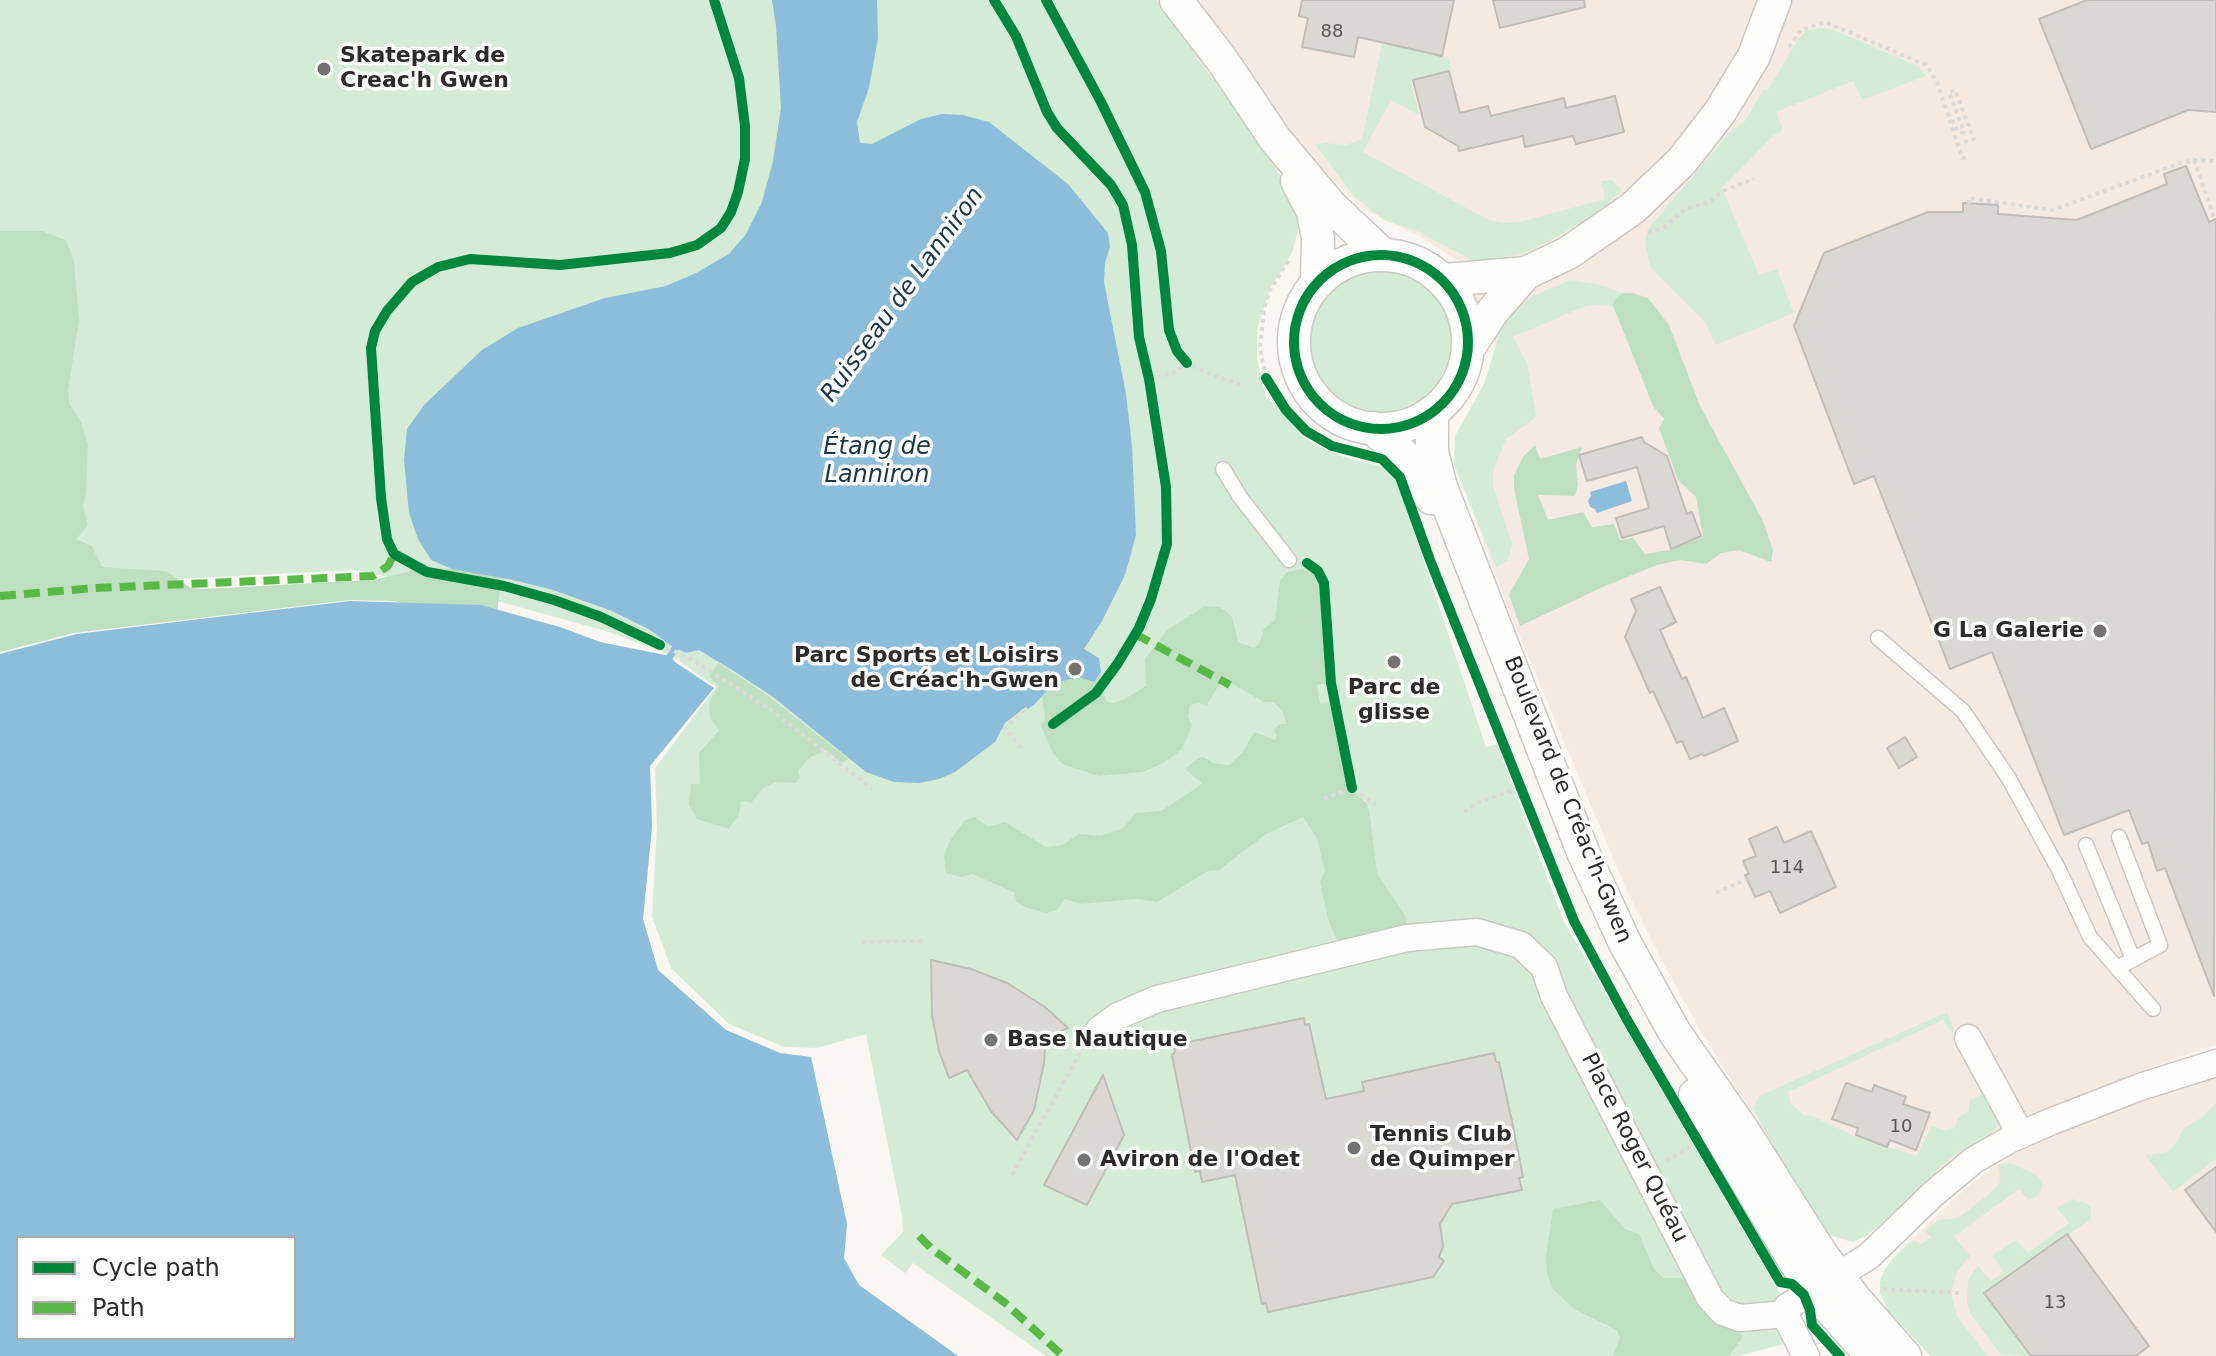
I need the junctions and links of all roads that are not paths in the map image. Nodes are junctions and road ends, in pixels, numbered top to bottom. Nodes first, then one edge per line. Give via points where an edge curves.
1 (1176, 0) edge
2 (1779, 14) edge
3 (1275, 139) junction
4 (1383, 255) junction
5 (1526, 273) junction
6 (1445, 280) junction
7 (1317, 283) junction
8 (1468, 349) junction
9 (1432, 412) junction
10 (1373, 428) junction
11 (1223, 469) dead end
12 (1289, 560) dead end
13 (1878, 638) dead end
14 (2119, 837) dead end
15 (2086, 845) dead end
16 (2133, 959) junction
17 (2117, 968) junction
18 (2153, 1009) dead end
19 (1099, 1030) road end
20 (1968, 1038) dead end
21 (2216, 1063) edge
22 (2021, 1135) junction
23 (1835, 1289) junction
24 (1786, 1314) junction
25 (1806, 1356) edge
26 (1872, 1356) edge
27 (1905, 1356) edge

1 - 3 street
2 - 5 street via 1691,151 1599,234
3 - 4 street via 1331,206
3 - 7 street via 1313,212
4 - 6 street via 1414,261
4 - 7 street via 1355,259
5 - 6 street
5 - 8 street
6 - 8 street via 1463,311
7 - 10 street via 1294,332 1298,369 1308,391 1327,410
8 - 9 street via 1455,387
9 - 10 street via 1404,426
9 - 23 street, Boulevard de Créac'h-Gwen via 1432,452 1441,487 1603,897 1675,1033 1744,1132
10 - 23 street, Boulevard de Créac'h-Gwen via 1413,464 1427,488 1549,806 1631,986 1778,1235
11 - 12 lane
13 - 17 lane via 1963,711 2008,777 2090,937
14 - 16 lane via 2160,945
15 - 16 lane
16 - 17 lane
17 - 18 lane
19 - 24 street, Place Roger Quéau via 1157,999 1407,938 1463,932 1521,945 1544,967 1554,996 1716,1306 1731,1316
20 - 22 street
21 - 22 street
22 - 23 street via 1974,1160
23 - 24 street via 1791,1303
23 - 26 street, Boulevard de Créac'h-Gwen
23 - 27 street, Boulevard de Créac'h-Gwen
24 - 25 street

